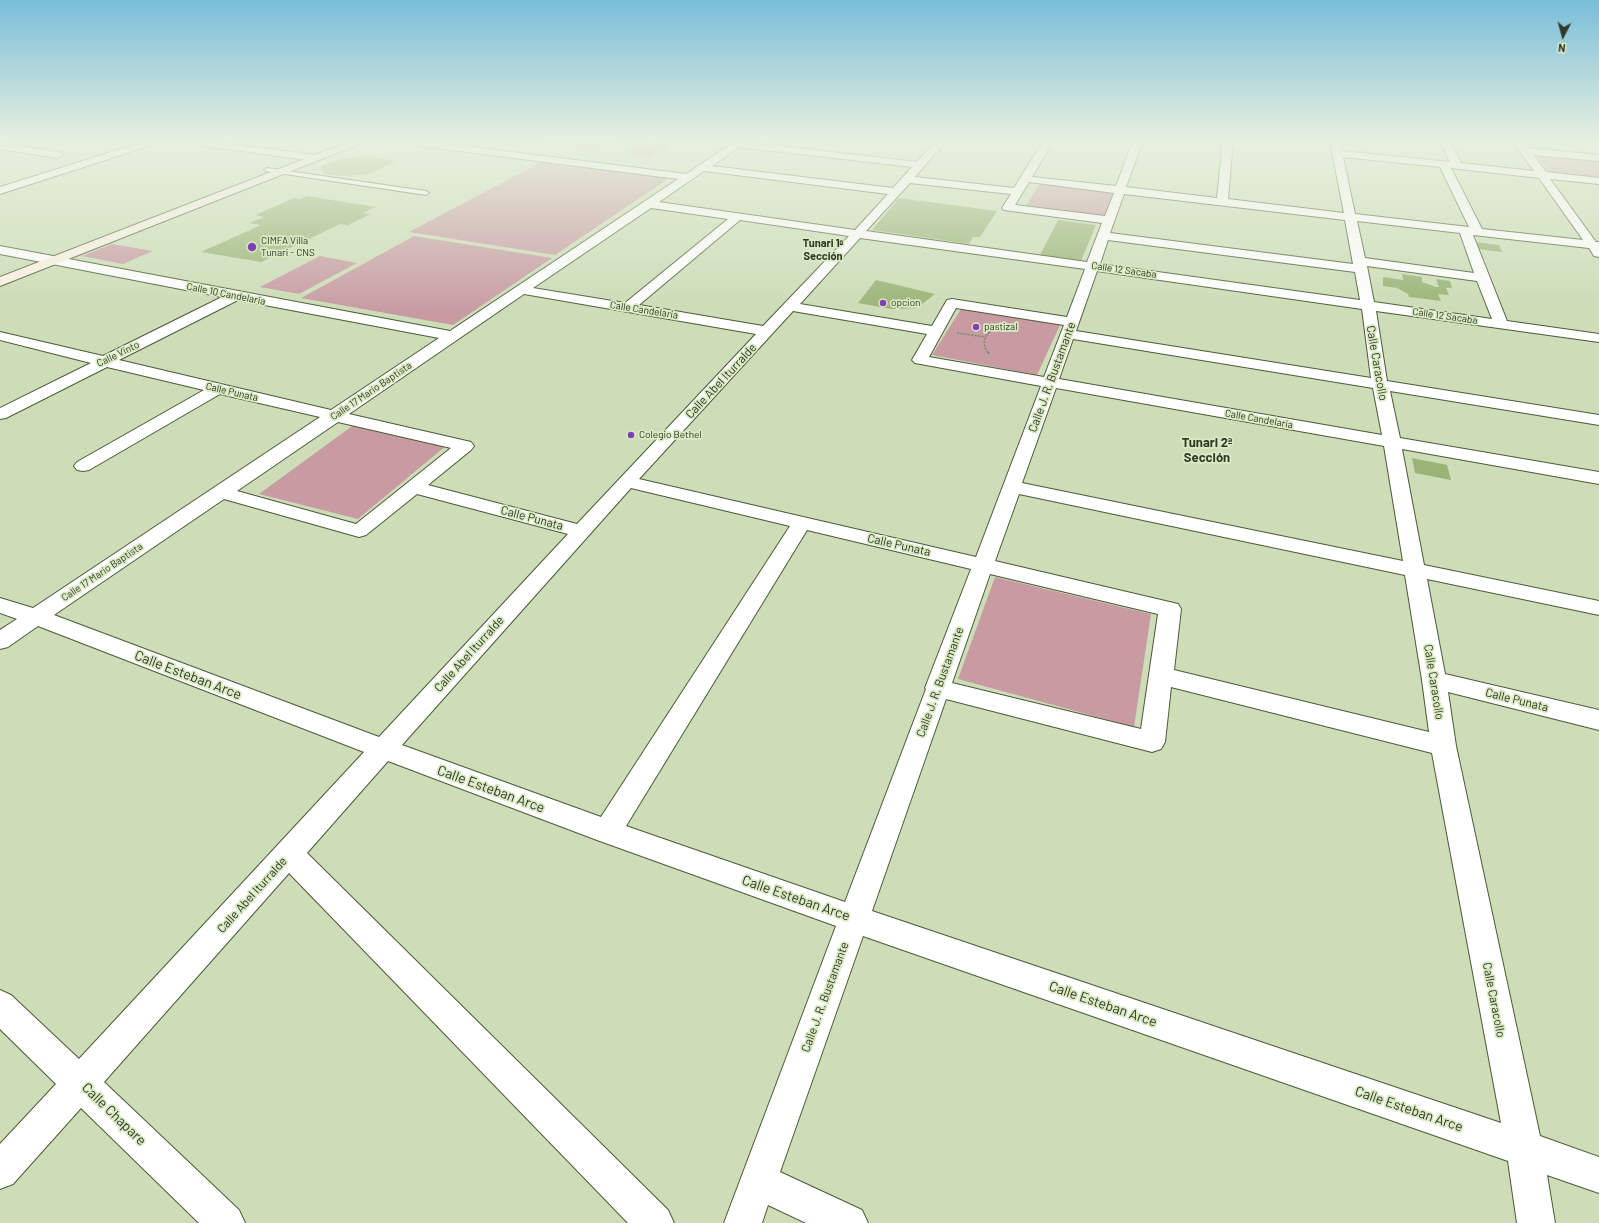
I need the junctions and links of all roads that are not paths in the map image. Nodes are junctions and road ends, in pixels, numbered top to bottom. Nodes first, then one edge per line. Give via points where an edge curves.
1 (195, 198) edge
2 (214, 198) edge
3 (657, 198) edge
4 (890, 198) edge
5 (1014, 198) edge
6 (1117, 198) edge
7 (1195, 198) edge
8 (1347, 198) edge
9 (1458, 198) edge
10 (1559, 198) edge
11 (1222, 201) joint
12 (648, 204) junction
13 (737, 216) junction
14 (1351, 217) junction
15 (1106, 228) junction
16 (1471, 231) junction
17 (858, 233) junction
18 (1597, 249) edge
19 (0, 250) edge
20 (42, 258) junction
21 (55, 261) junction
22 (1359, 265) junction
23 (1092, 266) junction
24 (0, 274) edge
25 (1482, 278) junction
26 (0, 282) edge
27 (521, 290) junction
28 (236, 296) junction
29 (1368, 305) junction
30 (790, 306) junction
31 (630, 307) junction
32 (1501, 324) junction
33 (1070, 328) junction
34 (767, 331) junction
35 (936, 331) junction
36 (0, 336) edge
37 (453, 336) junction
38 (1599, 338) edge
39 (103, 362) junction
40 (1049, 383) junction
41 (1380, 384) junction
42 (218, 389) junction
43 (0, 414) edge
44 (335, 415) junction
45 (1599, 420) edge
46 (1392, 441) junction
47 (83, 466) dead end
48 (1599, 478) edge
49 (627, 482) junction
50 (414, 487) junction
51 (1012, 487) junction
52 (221, 492) junction
53 (802, 523) junction
54 (581, 531) junction
55 (983, 565) junction
56 (1414, 570) junction
57 (0, 605) edge
58 (1599, 608) edge
59 (36, 617) junction
60 (0, 641) edge
61 (1162, 676) junction
62 (1434, 680) junction
63 (938, 688) junction
64 (1599, 720) edge
65 (1444, 746) junction
66 (382, 750) junction
67 (607, 832) junction
68 (289, 854) junction
69 (853, 918) junction
70 (0, 1006) edge
71 (81, 1083) junction
72 (1524, 1148) junction
73 (0, 1171) edge
74 (1599, 1175) edge
75 (759, 1182) junction
76 (226, 1223) edge
77 (654, 1223) edge
78 (743, 1223) edge
79 (848, 1223) edge
80 (1536, 1223) edge

1 - 20 main road
2 - 21 main road
3 - 12 street, Calle 17 Mario Baptista
4 - 17 street, Calle Abel Iturralde
5 - 15 street via 1008,208
6 - 15 street, Calle J. R. Bustamante
7 - 11 street
8 - 14 street, Calle Caracollo
9 - 16 street
10 - 18 street
11 - 14 street
12 - 13 street, Calle 12 Sacaba
12 - 27 street, Calle 17 Mario Baptista
13 - 17 street, Calle 12 Sacaba
13 - 31 street
14 - 16 street
14 - 22 street, Calle Caracollo
15 - 22 street
15 - 23 street, Calle J. R. Bustamante
16 - 18 street
16 - 25 street
17 - 23 street, Calle 12 Sacaba
17 - 30 street, Calle Abel Iturralde
19 - 20 street, Calle 10 Candelaria
20 - 21 street, Calle 10 Candelaria
20 - 24 main road
21 - 26 main road
21 - 28 street, Calle 10 Candelaria
22 - 25 street
22 - 29 street, Calle Caracollo
23 - 29 street, Calle 12 Sacaba
23 - 33 street, Calle J. R. Bustamante
25 - 32 street
27 - 31 street, Calle Candelaria
27 - 37 street, Calle 17 Mario Baptista
28 - 37 street, Calle 10 Candelaria
28 - 39 street, Calle Vinto
29 - 32 street, Calle 12 Sacaba
29 - 41 street, Calle Caracollo
30 - 34 street, Calle Abel Iturralde
30 - 35 street
31 - 34 street, Calle Candelaria
32 - 38 street, Calle 12 Sacaba
33 - 35 street via 952,303
33 - 40 street, Calle J. R. Bustamante
33 - 41 street
34 - 49 street, Calle Abel Iturralde
35 - 40 street, Calle Candelaria via 920,360
36 - 39 street, Calle Punata
37 - 44 street, Calle 17 Mario Baptista
39 - 42 street, Calle Punata
39 - 43 street, Calle Vinto
40 - 46 street, Calle Candelaria
40 - 51 street, Calle J. R. Bustamante
41 - 45 street
41 - 46 street, Calle Caracollo
42 - 44 street, Calle Punata
42 - 47 street
44 - 50 street, Calle Punata via 465,446
44 - 52 street, Calle 17 Mario Baptista
46 - 48 street, Calle Candelaria
46 - 56 street, Calle Caracollo
49 - 53 street, Calle Punata
49 - 54 street, Calle Abel Iturralde
50 - 52 street via 359,531
50 - 54 street, Calle Punata
51 - 55 street, Calle J. R. Bustamante
51 - 56 street
52 - 59 street, Calle 17 Mario Baptista
53 - 55 street, Calle Punata
53 - 67 street
54 - 66 street, Calle Abel Iturralde
55 - 61 street, Calle Punata via 1170,609
55 - 63 street, Calle J. R. Bustamante
56 - 58 street
56 - 62 street, Calle Caracollo
57 - 59 street, Calle Esteban Arce
59 - 60 street, Calle 17 Mario Baptista
59 - 66 street, Calle Esteban Arce
61 - 63 street via 1152,742
61 - 65 street
62 - 64 street, Calle Punata
62 - 65 street, Calle Caracollo
63 - 69 street, Calle J. R. Bustamante
65 - 72 street, Calle Caracollo
66 - 67 street, Calle Esteban Arce
66 - 68 street, Calle Abel Iturralde
67 - 69 street, Calle Esteban Arce
68 - 71 street, Calle Abel Iturralde
68 - 77 street
69 - 72 street, Calle Esteban Arce
69 - 75 street, Calle J. R. Bustamante
70 - 71 street, Calle Chapare
71 - 73 street, Calle Abel Iturralde
71 - 76 street, Calle Chapare
72 - 74 street, Calle Esteban Arce
72 - 80 street, Calle Caracollo
75 - 78 street, Calle J. R. Bustamante
75 - 79 street

